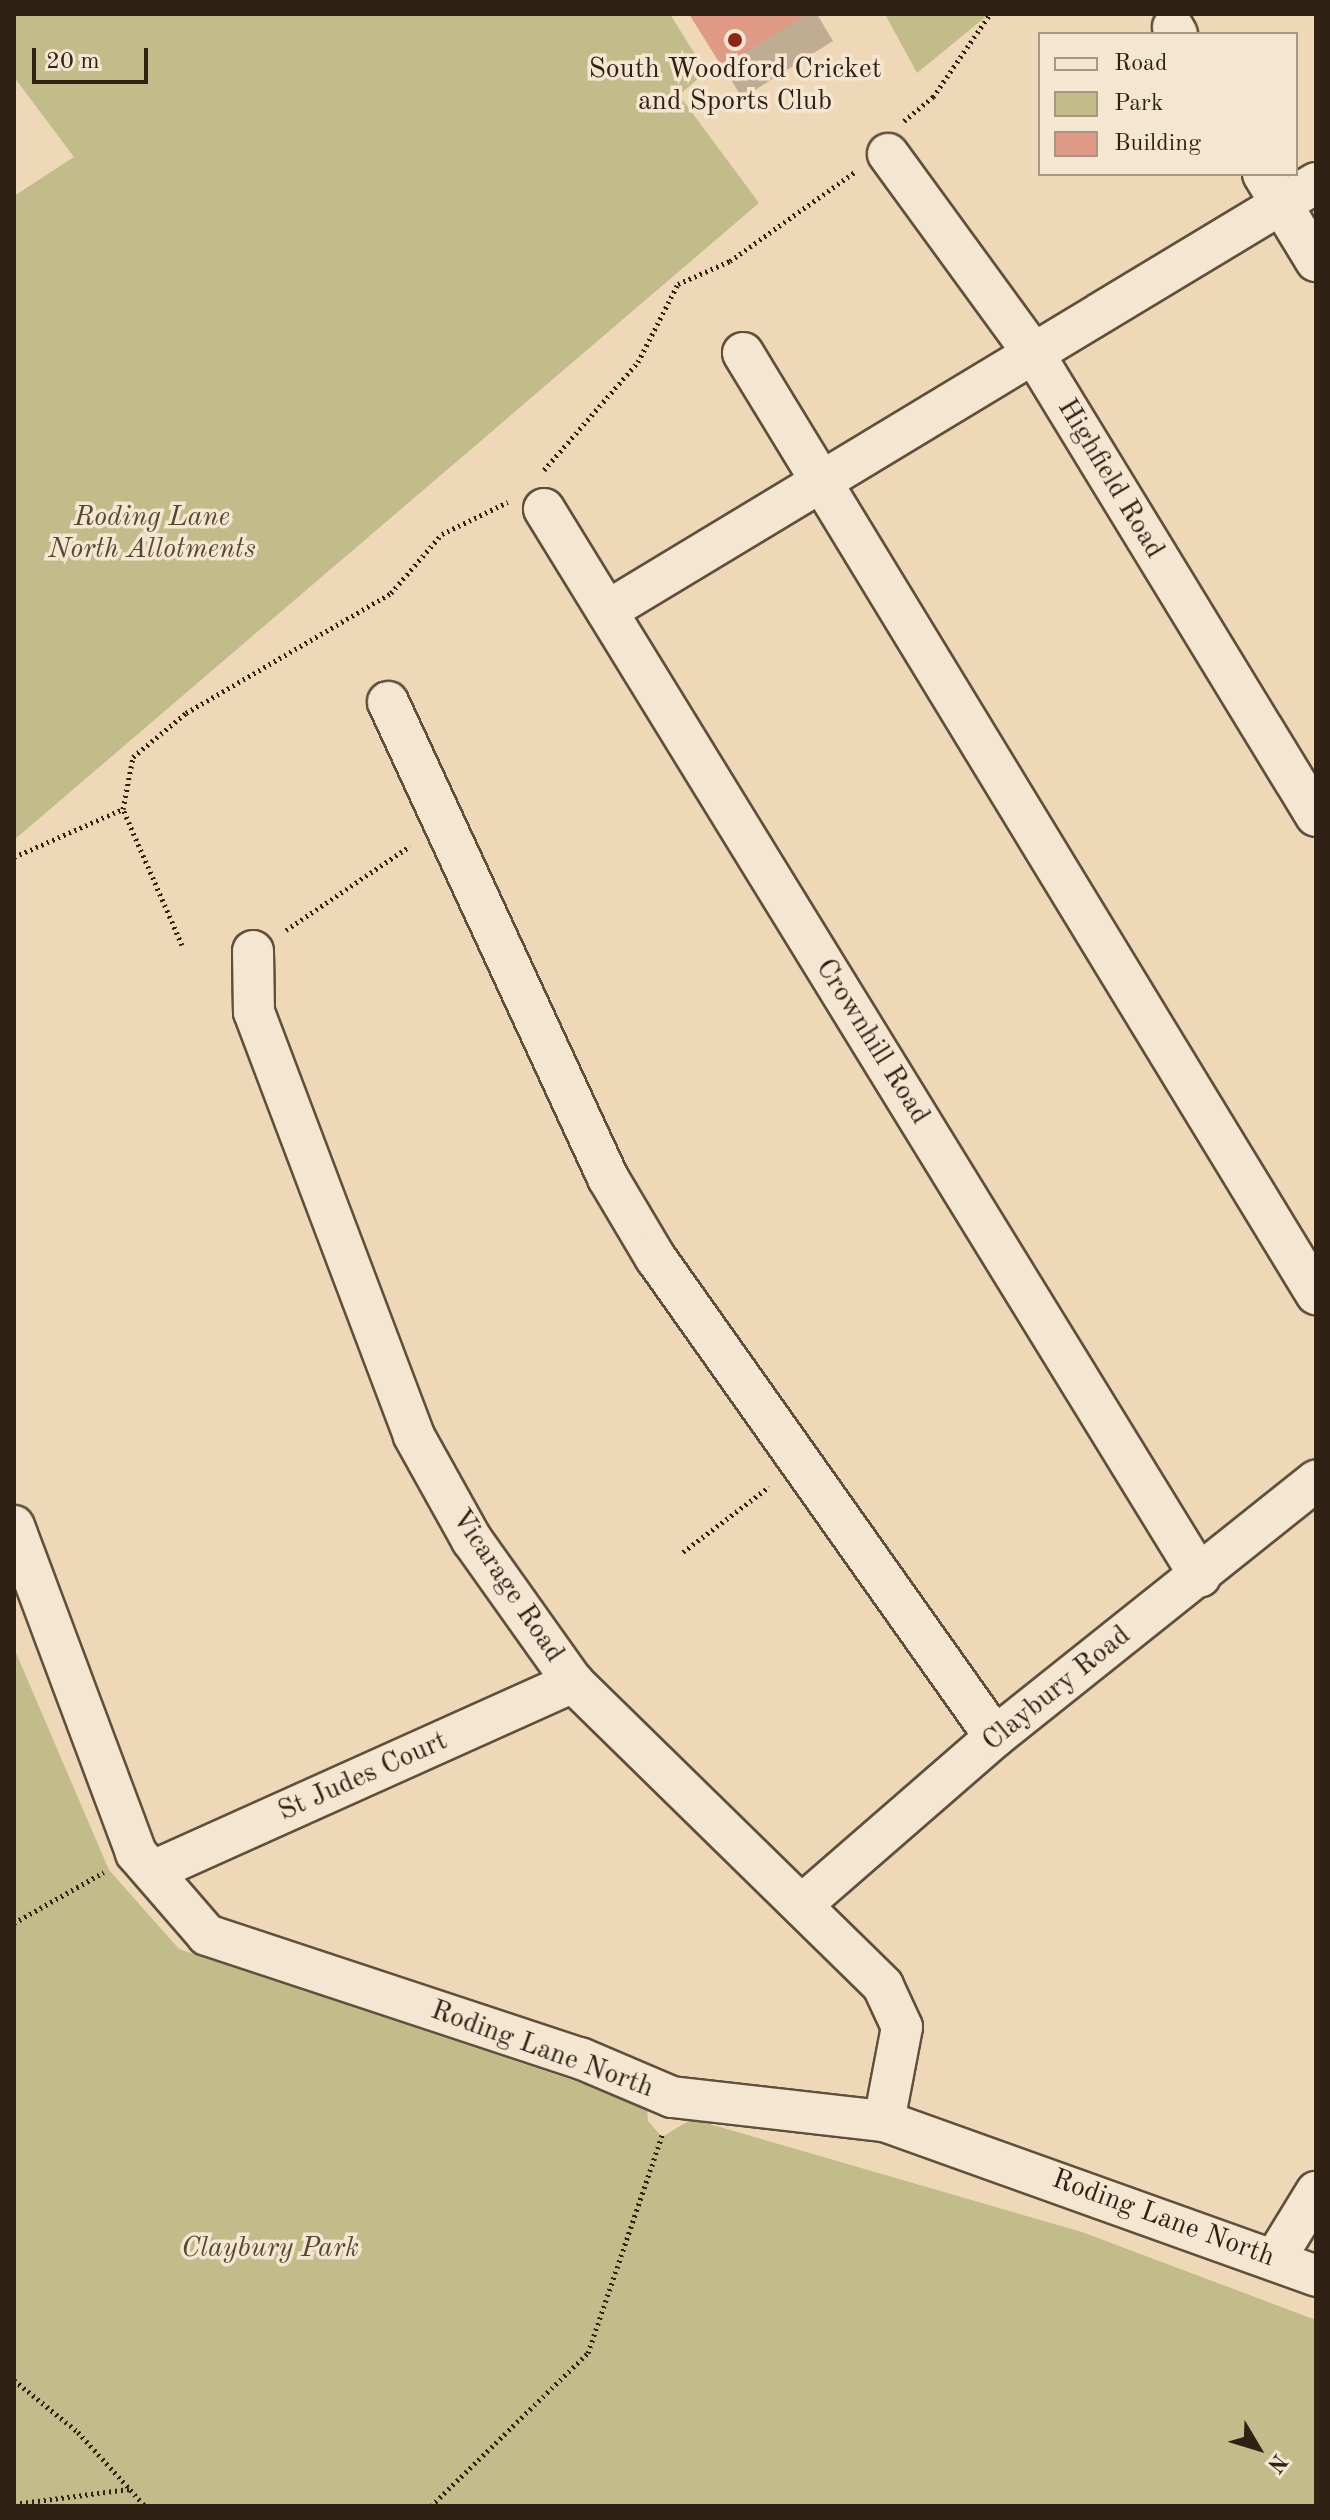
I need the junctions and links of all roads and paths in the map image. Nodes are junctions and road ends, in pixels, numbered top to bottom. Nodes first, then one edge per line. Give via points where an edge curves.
1 (990, 14) edge
2 (881, 149) junction
3 (1316, 183) edge
4 (1272, 189) edge
5 (1316, 261) edge
6 (743, 353) dead end
7 (1034, 354) junction
8 (819, 483) junction
9 (533, 495) junction
10 (607, 611) junction
11 (388, 702) dead end
12 (123, 809) junction
13 (1316, 816) edge
14 (445, 818) junction
15 (14, 857) edge
16 (182, 945) dead end
17 (253, 951) joint
18 (1316, 1294) edge
19 (1316, 1481) edge
20 (773, 1484) dead end
21 (14, 1526) edge
22 (683, 1552) dead end
23 (1200, 1576) junction
24 (573, 1682) junction
25 (995, 1737) junction
26 (144, 1862) junction
27 (804, 1903) junction
28 (14, 1923) edge
29 (672, 2097) junction
30 (884, 2121) junction
31 (1316, 2192) edge
32 (1275, 2259) junction
33 (1316, 2276) edge
34 (14, 2380) edge
35 (130, 2489) junction
36 (14, 2504) edge
37 (145, 2506) edge
38 (431, 2506) edge

1 - 2 path via 933,97
2 - 7 street, Highfield Road
2 - 9 path via 730,261 678,284 638,362
3 - 4 street
4 - 5 street
4 - 7 street
6 - 8 street
7 - 8 street
7 - 13 street, Highfield Road
8 - 10 street
8 - 18 street
9 - 10 street, Crownhill Road
9 - 12 path via 482,509 442,534 391,593 186,713 133,757
10 - 23 street, Crownhill Road
11 - 14 street
12 - 15 path
12 - 16 path
14 - 17 path
14 - 25 street via 608,1178 655,1257
17 - 24 street, Vicarage Road via 254,1012 414,1436 472,1540
19 - 23 street, Claybury Road
20 - 22 path
21 - 26 street, Roding Lane North
23 - 25 street, Claybury Road
24 - 26 street, St Judes Court
24 - 27 street, Vicarage Road
25 - 27 street, Claybury Road
26 - 28 path
26 - 29 street, Roding Lane North via 207,1935 580,2058
27 - 30 street, Vicarage Road via 883,1986 902,2027
29 - 30 street, Roding Lane North
29 - 38 path via 588,2353
30 - 32 street, Roding Lane North
31 - 32 street
32 - 33 street, Roding Lane North
34 - 35 path via 78,2432
35 - 36 path
35 - 37 path

